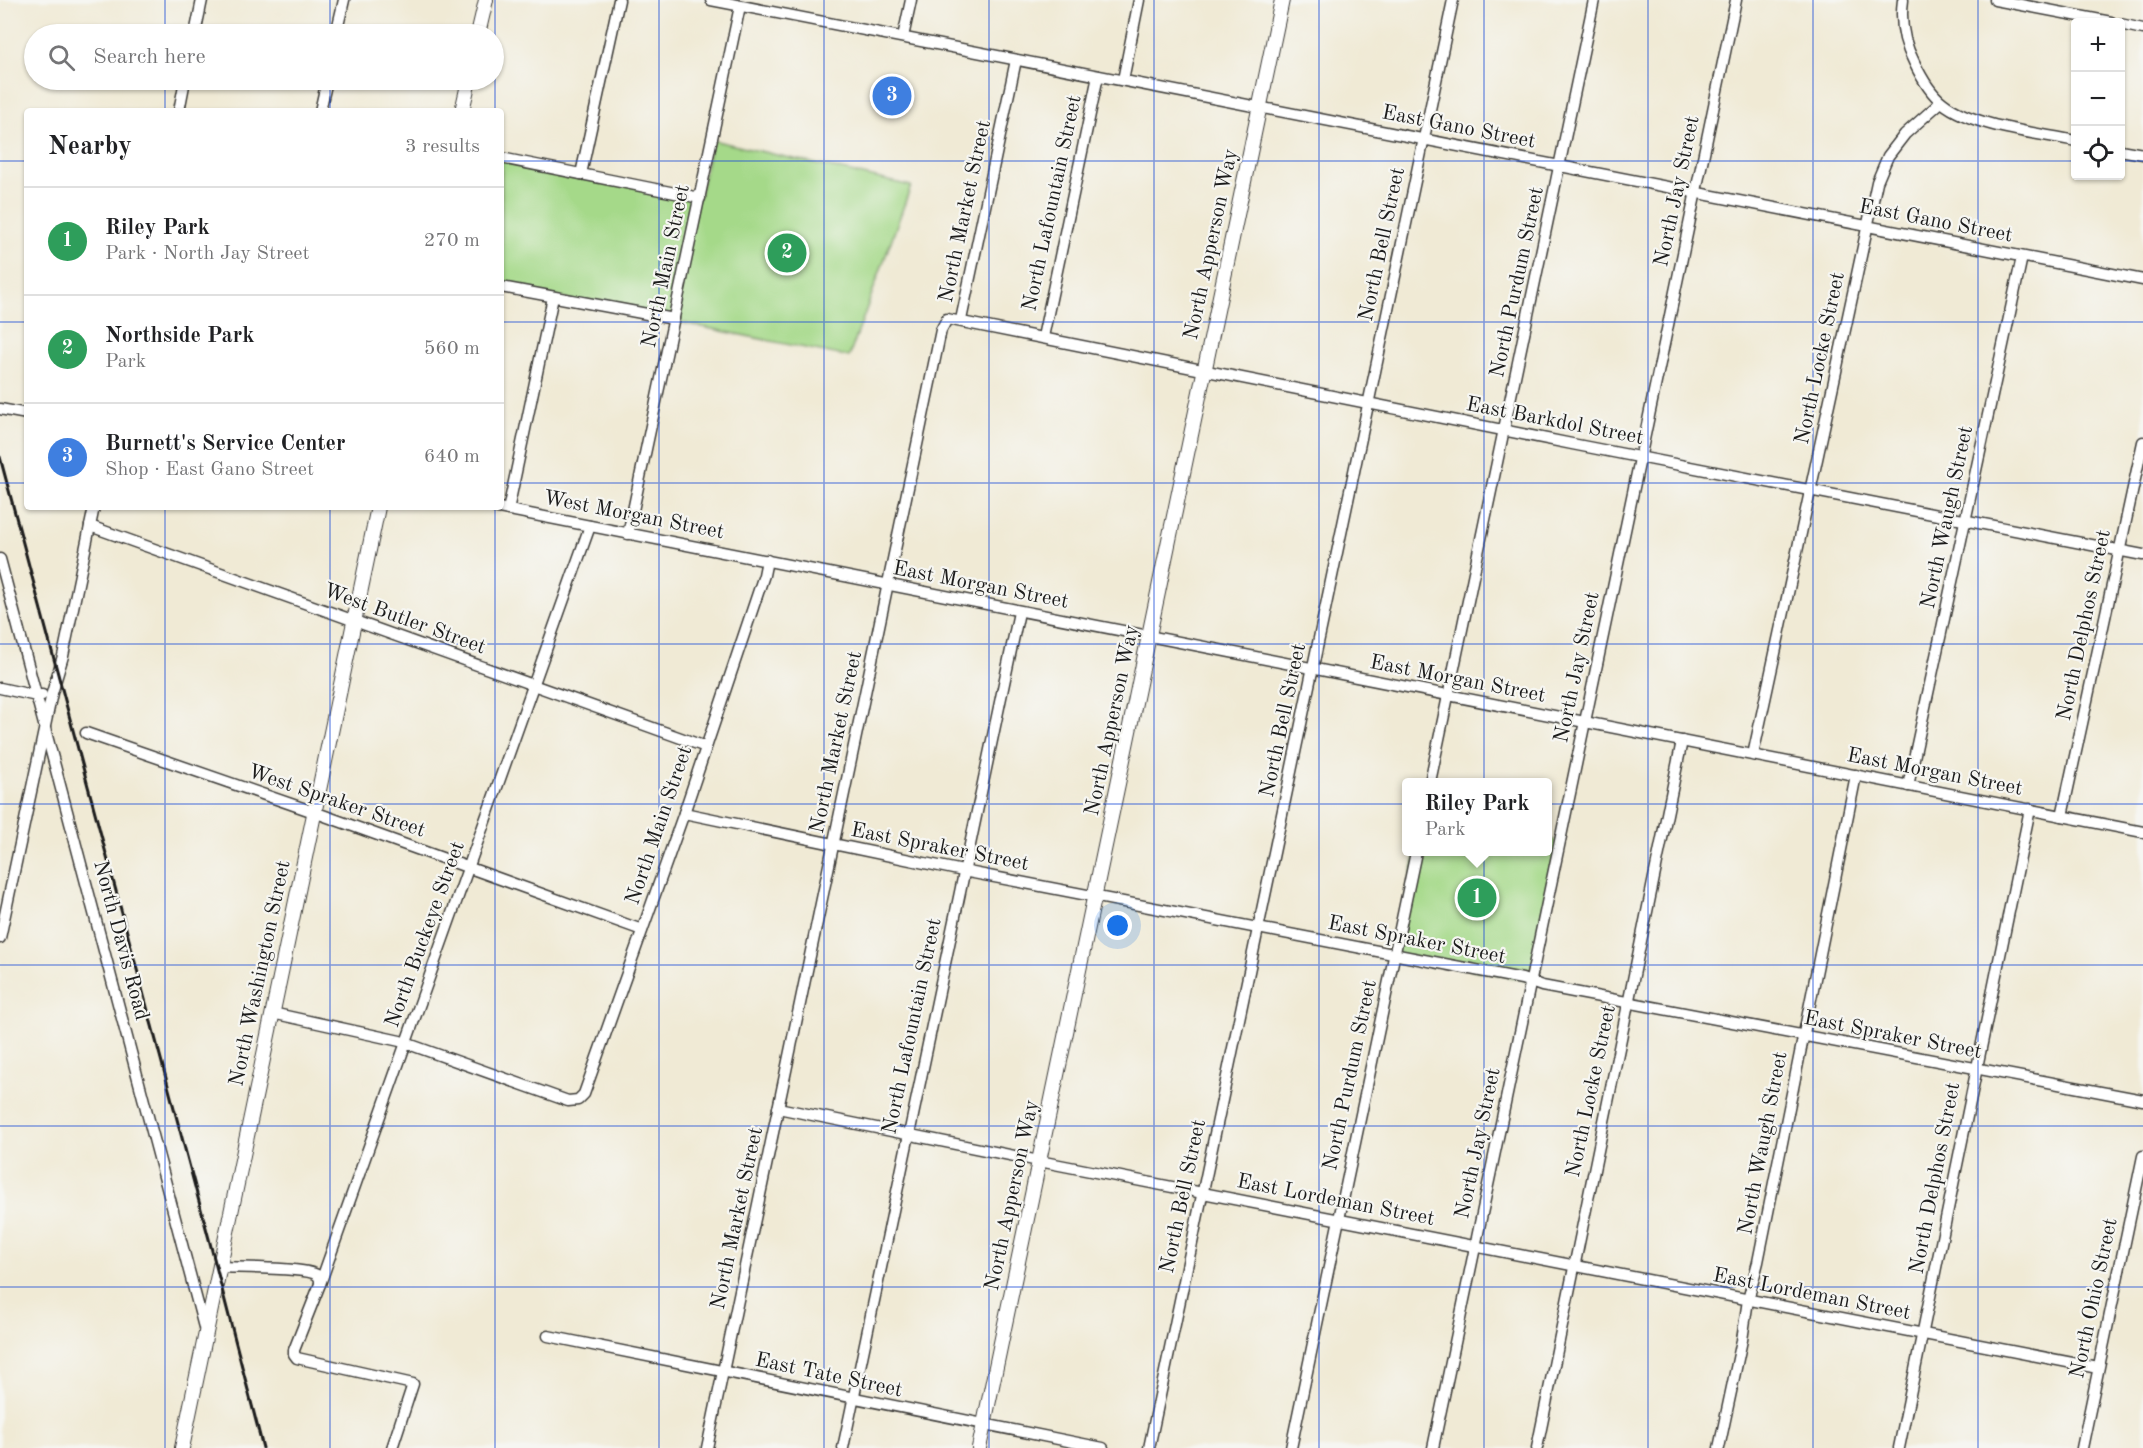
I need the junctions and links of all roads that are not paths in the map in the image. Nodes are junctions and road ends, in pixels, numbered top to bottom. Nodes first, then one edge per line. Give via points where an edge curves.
1 (202, 0) edge
2 (344, 0) edge
3 (486, 0) edge
4 (620, 0) edge
5 (711, 0) edge
6 (910, 0) edge
7 (1139, 0) edge
8 (1282, 0) edge
9 (1453, 0) edge
10 (1594, 0) edge
11 (1736, 0) edge
12 (1903, 0) edge
13 (1995, 0) edge
14 (768, 5) edge
15 (740, 6) junction
16 (2090, 18) edge
17 (197, 24) edge
18 (338, 24) edge
19 (480, 24) edge
20 (2125, 25) edge
21 (2143, 29) edge
22 (903, 37) junction
23 (1016, 60) junction
24 (1098, 76) junction
25 (1123, 80) junction
26 (184, 90) edge
27 (325, 90) edge
28 (467, 90) edge
29 (1941, 102) junction
30 (1260, 107) junction
31 (180, 108) edge
32 (321, 108) edge
33 (463, 108) edge
34 (1424, 138) junction
35 (2071, 140) edge
36 (2125, 151) edge
37 (2143, 154) edge
38 (504, 159) edge
39 (1560, 165) junction
40 (581, 174) junction
41 (1696, 192) junction
42 (700, 198) junction
43 (1868, 226) junction
44 (2022, 257) junction
45 (2143, 280) edge
46 (504, 288) edge
47 (553, 297) junction
48 (674, 319) junction
49 (961, 320) junction
50 (1042, 338) junction
51 (1205, 370) junction
52 (1368, 403) junction
53 (0, 409) edge
54 (24, 413) edge
55 (1504, 430) junction
56 (2143, 442) edge
57 (1641, 457) junction
58 (1811, 491) junction
59 (504, 509) edge
60 (93, 510) edge
61 (377, 510) edge
62 (508, 510) junction
63 (1966, 520) junction
64 (90, 526) junction
65 (590, 526) junction
66 (628, 534) junction
67 (2120, 550) junction
68 (2143, 555) edge
69 (0, 559) edge
70 (766, 560) junction
71 (888, 585) junction
72 (1019, 612) junction
73 (354, 621) junction
74 (1150, 638) junction
75 (1312, 669) junction
76 (533, 685) junction
77 (0, 688) edge
78 (51, 693) junction
79 (37, 696) junction
80 (1448, 696) junction
81 (1585, 722) junction
82 (45, 726) junction
83 (86, 733) dead end
84 (1682, 741) junction
85 (706, 747) junction
86 (1753, 755) junction
87 (1856, 776) junction
88 (1431, 778) edge
89 (1908, 786) junction
90 (2030, 809) junction
91 (314, 812) junction
92 (684, 813) junction
93 (2062, 816) junction
94 (2143, 832) edge
95 (834, 844) junction
96 (1415, 856) edge
97 (469, 867) junction
98 (963, 871) junction
99 (1095, 896) junction
100 (1258, 927) junction
101 (642, 930) junction
102 (0, 938) edge
103 (1394, 954) junction
104 (1530, 981) junction
105 (1629, 1003) junction
106 (272, 1013) junction
107 (1803, 1036) junction
108 (406, 1044) junction
109 (1976, 1070) junction
110 (2143, 1100) edge
111 (778, 1108) junction
112 (908, 1135) junction
113 (2143, 1156) edge
114 (1039, 1161) junction
115 (1203, 1193) junction
116 (1339, 1220) junction
117 (1475, 1246) junction
118 (1574, 1266) junction
119 (219, 1267) junction
120 (320, 1284) junction
121 (1748, 1300) junction
122 (205, 1331) junction
123 (1923, 1334) junction
124 (548, 1336) dead end
125 (2098, 1368) junction
126 (723, 1372) junction
127 (853, 1398) junction
128 (984, 1425) junction
129 (182, 1448) edge
130 (392, 1448) edge
131 (707, 1448) edge
132 (843, 1448) edge
133 (979, 1448) edge
134 (1103, 1448) edge
135 (1149, 1448) edge
136 (1291, 1448) edge
137 (1433, 1448) edge
138 (1537, 1448) edge
139 (1719, 1448) edge
140 (1899, 1448) edge
141 (2082, 1448) edge

1 - 17 street
2 - 18 street
3 - 19 main road
4 - 40 street
5 - 15 street, East Gano Street
6 - 22 street
7 - 25 street
8 - 30 main road, North Apperson Way
9 - 34 street, North Bell Street
10 - 39 street, North Purdum Street
11 - 41 street, North Jay Street
12 - 29 street via 1906,48 1920,76
13 - 16 street
14 - 15 street, East Gano Street
14 - 22 street, East Gano Street
15 - 42 street, North Main Street
20 - 21 street
22 - 23 street, East Gano Street
23 - 24 street, East Gano Street
23 - 49 street, North Market Street
24 - 25 street, East Gano Street
24 - 50 street, North Lafountain Street
25 - 30 street, East Gano Street
26 - 31 street
27 - 32 street
28 - 33 main road
29 - 35 street via 1987,123
29 - 43 street, North Locke Street via 1905,134 1888,156 1877,182
30 - 34 street, East Gano Street
30 - 51 main road, North Apperson Way
34 - 39 street, East Gano Street
34 - 52 street, North Bell Street
36 - 37 street
38 - 40 street
39 - 41 street, East Gano Street
39 - 55 street, North Purdum Street
40 - 42 street
41 - 43 street, East Gano Street
41 - 57 street, North Jay Street
42 - 48 street, North Main Street
43 - 44 street, East Gano Street
43 - 58 street, North Locke Street
44 - 45 street, East Gano Street
44 - 63 street, North Waugh Street
46 - 47 street
47 - 48 street
47 - 62 street
48 - 66 street, North Main Street
49 - 50 street, East Barkdol Street
49 - 71 street, North Market Street via 948,319 941,330
50 - 51 street, East Barkdol Street
51 - 52 street, East Barkdol Street
51 - 74 main road, North Apperson Way
52 - 55 street, East Barkdol Street
52 - 75 street, North Bell Street
53 - 54 street
55 - 57 street, East Barkdol Street
55 - 80 street, North Purdum Street
56 - 67 street, North Delphos Street
57 - 58 street, East Barkdol Street
57 - 81 street, North Jay Street
58 - 63 street, East Barkdol Street
58 - 86 street, North Locke Street
59 - 62 street, West Morgan Street
60 - 64 street
61 - 73 main road, North Washington Street
62 - 65 street, West Morgan Street
63 - 67 street, East Barkdol Street
63 - 89 street, North Waugh Street
64 - 73 street, West Butler Street
64 - 78 street via 63,656
65 - 66 street, West Morgan Street
65 - 76 street, North Buckeye Street
66 - 70 street, West Morgan Street
67 - 68 street, East Barkdol Street
67 - 93 street, North Delphos Street
69 - 79 street, North Davis Road
70 - 71 street, East Morgan Street
70 - 85 street, North Main Street
71 - 72 street, East Morgan Street
71 - 95 street, North Market Street
72 - 74 street, East Morgan Street
72 - 98 street, North Lafountain Street
73 - 76 street, West Butler Street
73 - 91 main road, North Washington Street
74 - 75 street, East Morgan Street
74 - 99 main road, North Apperson Way
75 - 80 street, East Morgan Street
75 - 100 street, North Bell Street
76 - 85 street, West Butler Street
76 - 97 street, North Buckeye Street
77 - 79 street
78 - 79 street
78 - 82 street
79 - 82 street, North Davis Road
80 - 81 street, East Morgan Street
80 - 88 street, North Purdum Street
81 - 84 street, East Morgan Street
81 - 104 street, North Jay Street
82 - 102 street
82 - 122 street, North Davis Road
83 - 91 street, West Spraker Street
84 - 86 street, East Morgan Street
84 - 105 street, North Locke Street
85 - 92 street, North Main Street
86 - 87 street, East Morgan Street
87 - 89 street, East Morgan Street
87 - 107 street, North Waugh Street
89 - 90 street, East Morgan Street
90 - 93 street, East Morgan Street
90 - 109 street, North Delphos Street
91 - 97 street, West Spraker Street
91 - 106 main road, North Washington Street
92 - 95 street, East Spraker Street
92 - 101 street, North Main Street
93 - 94 street, East Morgan Street
95 - 98 street, East Spraker Street
95 - 111 street, North Market Street
96 - 103 street, North Purdum Street
97 - 101 street, West Spraker Street
97 - 108 street, North Buckeye Street
98 - 99 street, East Spraker Street
98 - 112 street, North Lafountain Street
99 - 100 street, East Spraker Street
99 - 114 main road, North Apperson Way
100 - 103 street, East Spraker Street
100 - 115 street, North Bell Street
101 - 108 street, North Main Street via 584,1094 578,1101 568,1101
103 - 104 street, East Spraker Street
103 - 116 street, North Purdum Street
104 - 105 street, East Spraker Street
104 - 117 street, North Jay Street
105 - 107 street, East Spraker Street
105 - 118 street, North Locke Street
106 - 108 street
106 - 119 main road, North Washington Street
107 - 109 street, East Spraker Street
107 - 121 street, North Waugh Street
108 - 120 street, North Buckeye Street
109 - 110 street, East Spraker Street
109 - 123 street, North Delphos Street
111 - 112 street, East Lordeman Street
111 - 126 street, North Market Street
112 - 114 street, East Lordeman Street
112 - 127 street, North Lafountain Street
113 - 125 street, North Ohio Street
114 - 115 street, East Lordeman Street
114 - 128 main road, North Apperson Way
115 - 116 street, East Lordeman Street
115 - 135 street, North Bell Street
116 - 117 street, East Lordeman Street
116 - 136 street, North Purdum Street
117 - 118 street, East Lordeman Street
117 - 137 street, North Jay Street
118 - 121 street, East Lordeman Street
118 - 138 street, North Locke Street
119 - 120 street via 303,1270 316,1274
119 - 122 main road, North Washington Street
120 - 130 street, North Buckeye Street via 294,1354 308,1361 413,1384
121 - 123 street, East Lordeman Street
121 - 139 street, North Waugh Street
122 - 129 main road, North Washington Street
123 - 125 street, East Lordeman Street
123 - 140 street, North Delphos Street
124 - 126 street, East Tate Street
125 - 141 street, North Ohio Street
126 - 127 street, East Tate Street
126 - 131 street, North Market Street
127 - 128 street, East Tate Street
127 - 132 street, North Lafountain Street
128 - 133 main road, North Apperson Way
128 - 134 street, East Tate Street

